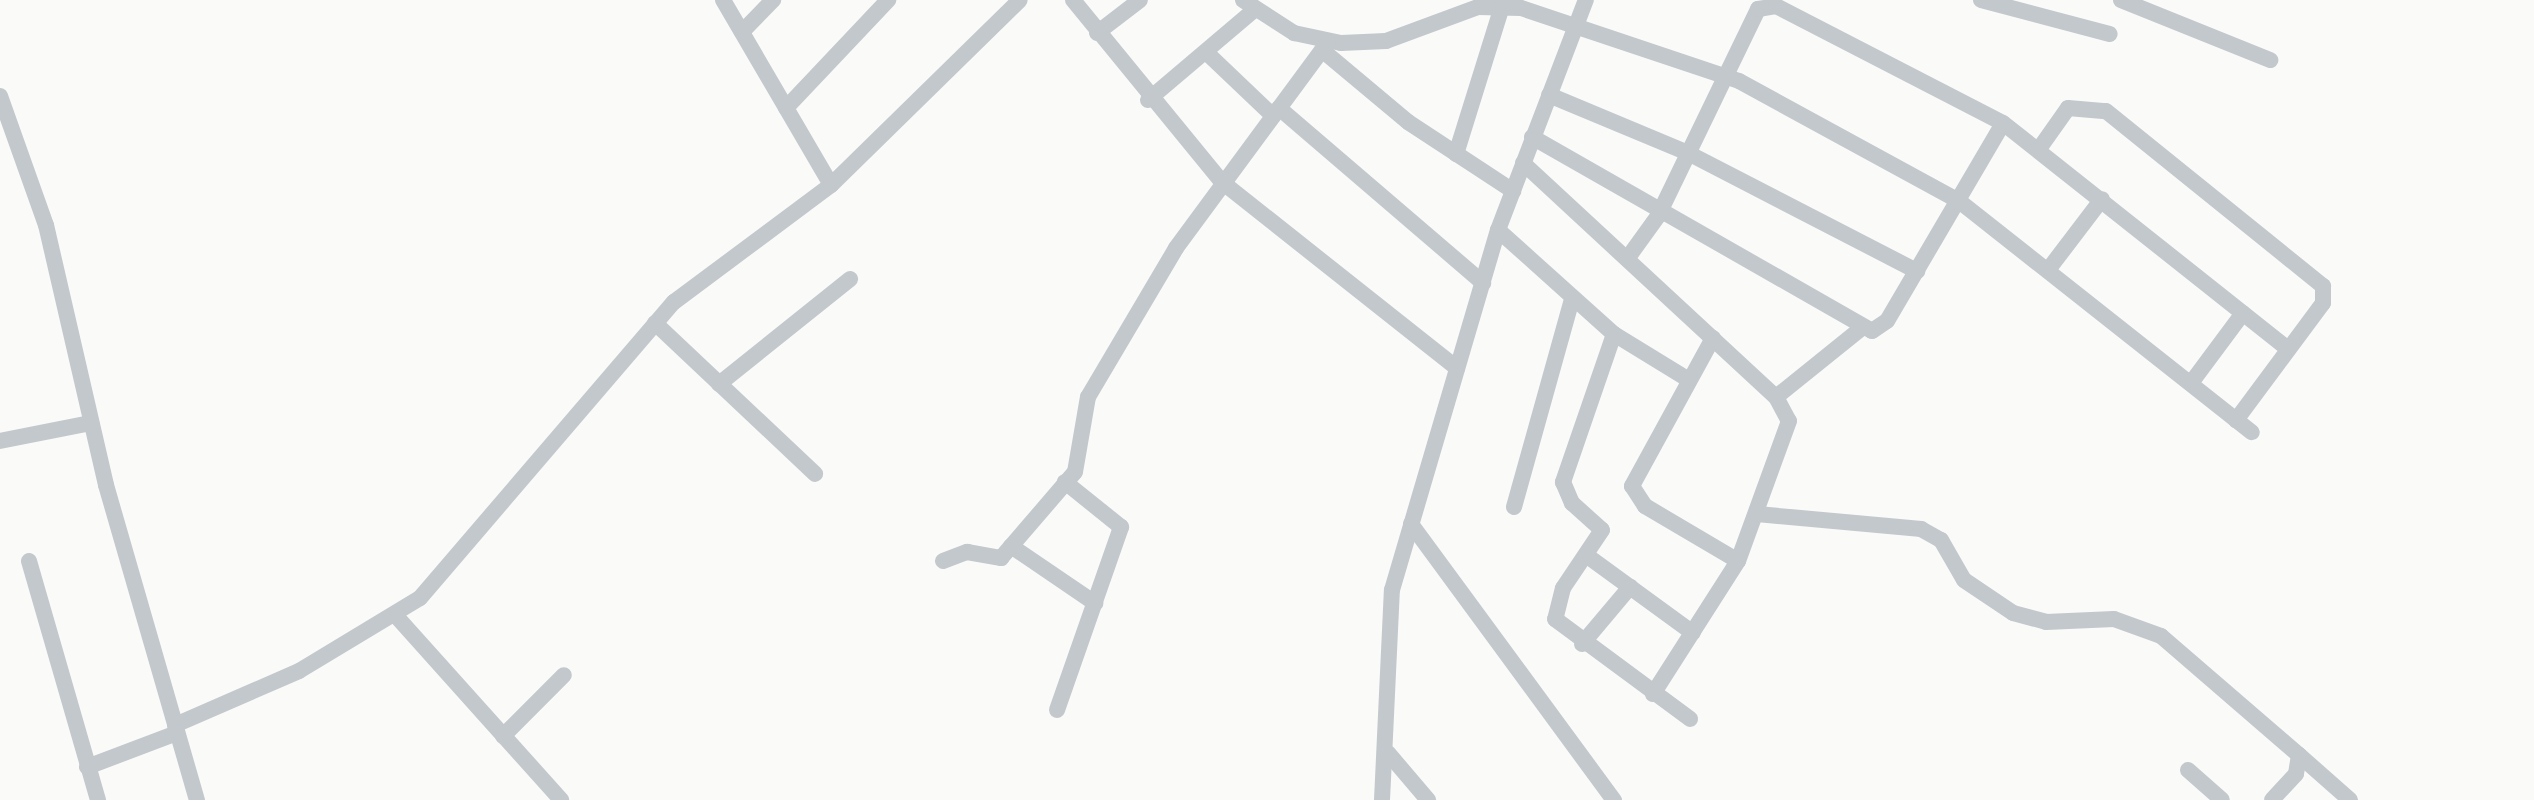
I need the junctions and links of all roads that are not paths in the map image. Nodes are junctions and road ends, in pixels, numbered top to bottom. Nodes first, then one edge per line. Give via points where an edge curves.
1 (723, 0) edge
2 (773, 0) edge
3 (888, 0) edge
4 (1020, 0) edge
5 (1073, 0) edge
6 (1140, 0) edge
7 (1586, 0) edge
8 (1981, 0) edge
9 (2121, 0) edge
10 (1248, 6) edge
11 (1502, 6) junction
12 (1578, 24) junction
13 (742, 32) junction
14 (1097, 33) junction
15 (2110, 34) dead end
16 (1325, 46) junction
17 (1208, 54) junction
18 (2270, 60) dead end
19 (1725, 76) junction
20 (1549, 95) junction
21 (0, 96) edge
22 (1148, 100) junction
23 (786, 108) junction
24 (1276, 112) junction
25 (2003, 123) junction
26 (1532, 137) junction
27 (2039, 149) junction
28 (1688, 153) junction
29 (1456, 154) junction
30 (1523, 163) junction
31 (1222, 182) junction
32 (831, 185) junction
33 (1513, 191) junction
34 (2102, 199) junction
35 (1959, 201) junction
36 (1658, 216) junction
37 (1498, 230) junction
38 (1627, 259) junction
39 (2048, 270) junction
40 (1917, 271) junction
41 (850, 279) dead end
42 (1483, 283) junction
43 (1572, 299) junction
44 (2243, 313) junction
45 (655, 323) junction
46 (1863, 327) junction
47 (1614, 334) junction
48 (1713, 338) junction
49 (2287, 348) junction
50 (1457, 368) junction
51 (1689, 380) junction
52 (2191, 383) junction
53 (719, 384) junction
54 (1776, 397) junction
55 (2236, 420) junction
56 (91, 423) junction
57 (2252, 432) dead end
58 (0, 441) edge
59 (815, 474) dead end
60 (1065, 482) junction
61 (1514, 507) dead end
62 (1757, 514) junction
63 (1411, 524) junction
64 (1011, 546) junction
65 (1586, 555) junction
66 (29, 561) dead end
67 (943, 561) dead end
68 (1738, 561) junction
69 (1630, 587) junction
70 (1095, 603) junction
71 (397, 617) junction
72 (1693, 633) junction
73 (1582, 644) junction
74 (564, 675) dead end
75 (1653, 694) junction
76 (1057, 710) dead end
77 (1690, 719) dead end
78 (176, 729) junction
79 (503, 736) junction
80 (1388, 753) junction
81 (2299, 755) junction
82 (87, 767) junction
83 (2188, 770) dead end
84 (558, 799) edge
85 (98, 800) edge
86 (197, 800) edge
87 (1382, 800) edge
88 (1428, 800) edge
89 (1614, 800) edge
90 (2222, 800) edge
91 (2272, 800) edge
92 (2350, 800) edge

1 - 13 street
2 - 13 street
3 - 23 street
4 - 32 street
5 - 14 street
6 - 14 street
7 - 12 street
8 - 15 street
9 - 18 street
10 - 16 street
10 - 17 street
11 - 12 street
11 - 16 street via 1463,10 1386,41
11 - 29 street
12 - 19 street
12 - 20 street
13 - 23 street
14 - 22 street
16 - 24 street
16 - 29 street
17 - 22 street
17 - 24 street
19 - 25 street via 1758,9 1776,6
19 - 28 street
19 - 35 street
20 - 26 street
20 - 28 street
21 - 56 street via 46,225
22 - 31 street
23 - 32 street
24 - 31 street
24 - 42 street
25 - 27 street
25 - 35 street
26 - 30 street
26 - 36 street
27 - 34 street
27 - 49 street via 2077,104 2124,123 2323,286 2323,303
28 - 36 street
28 - 40 street
29 - 33 street
30 - 33 street
30 - 38 street
31 - 50 street
31 - 60 street via 1088,397 1079,461
32 - 45 street via 689,288
33 - 37 street
34 - 39 street
34 - 44 street
35 - 39 street
35 - 40 street
36 - 38 street
36 - 46 street
37 - 42 street
37 - 43 street
38 - 48 street
39 - 52 street
40 - 46 street via 1880,329
41 - 53 street
42 - 50 street
43 - 47 street
43 - 61 street
44 - 49 street
44 - 52 street
45 - 53 street
45 - 71 street
46 - 54 street
47 - 51 street
47 - 65 street via 1563,482 1572,503 1600,523
48 - 51 street
48 - 54 street
49 - 55 street
50 - 63 street
51 - 68 street via 1637,471 1635,498
52 - 55 street
53 - 59 street
54 - 62 street via 1789,421 1787,441
55 - 57 street
56 - 58 street
56 - 78 street
60 - 64 street
60 - 70 street via 1121,527
62 - 68 street
62 - 81 street via 1935,534 1964,580 2013,613 2046,622 2114,619 2161,636
63 - 80 street via 1388,621
63 - 89 street
64 - 67 street via 999,559 967,552
64 - 70 street
65 - 69 street
65 - 73 street via 1554,612
66 - 82 street
68 - 72 street
69 - 72 street
69 - 73 street
70 - 76 street
71 - 78 street
71 - 79 street
72 - 75 street
73 - 75 street
74 - 79 street
75 - 77 street
78 - 82 street
78 - 86 street
79 - 84 street
80 - 87 street
80 - 88 street
81 - 91 street via 2296,774
81 - 92 street
82 - 85 street
83 - 90 street

